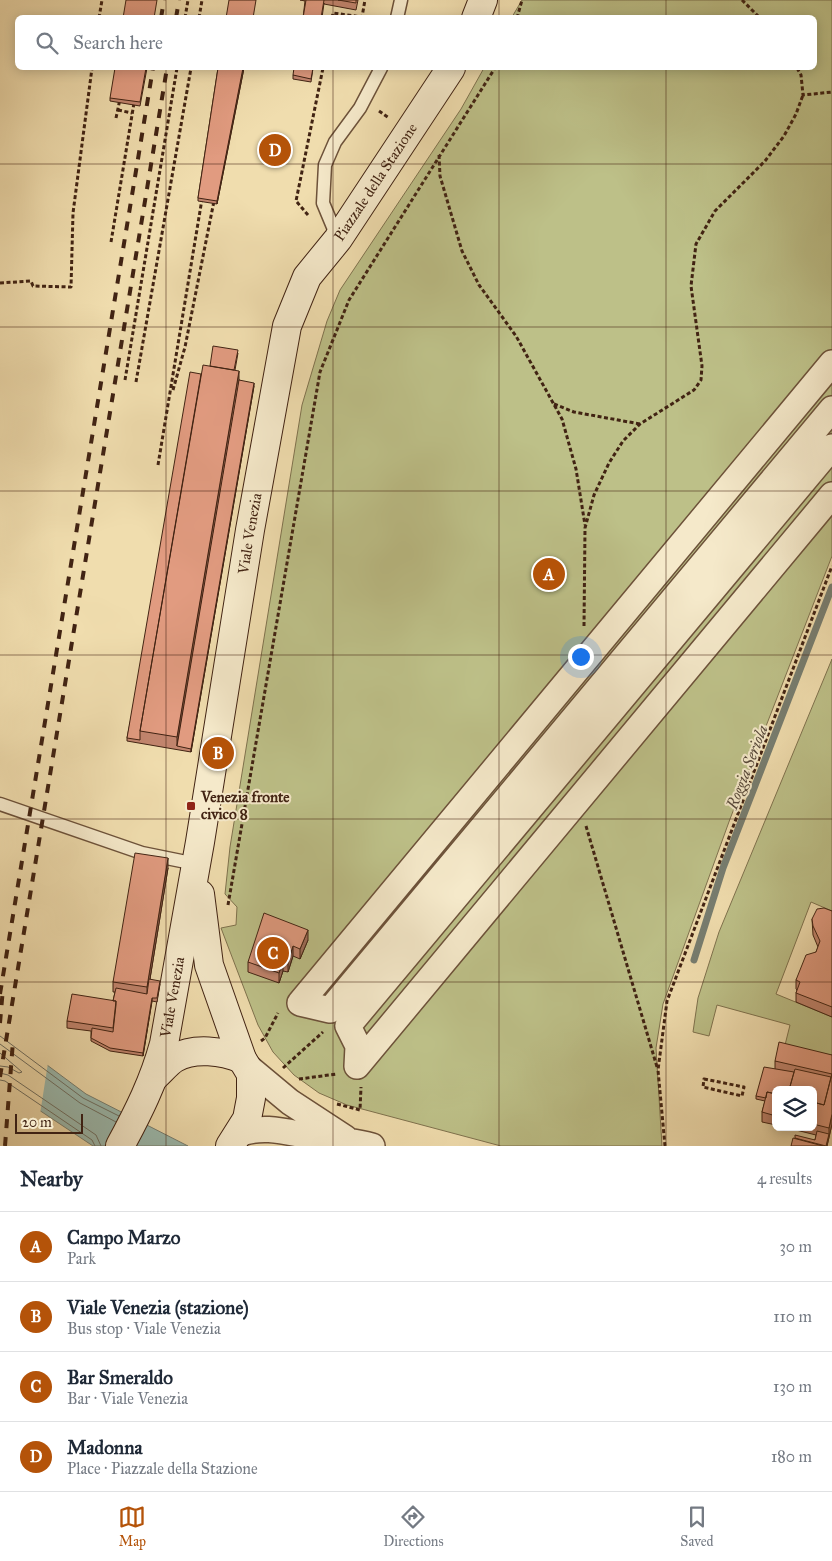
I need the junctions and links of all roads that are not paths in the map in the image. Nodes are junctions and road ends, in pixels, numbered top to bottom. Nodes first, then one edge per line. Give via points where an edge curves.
1 (401, 0) edge
2 (483, 0) edge
3 (398, 15) edge
4 (477, 15) edge
5 (380, 70) edge
6 (450, 70) edge
7 (338, 239) junction
8 (832, 363) edge
9 (832, 409) edge
10 (832, 447) edge
11 (832, 495) edge
12 (0, 804) edge
13 (198, 853) junction
14 (252, 1058) junction
15 (154, 1077) junction
16 (235, 1140) edge
17 (347, 1140) junction
18 (120, 1146) edge
19 (372, 1146) edge

1 - 3 lane
2 - 4 main road
5 - 7 lane, Piazzale della Stazione via 360,108 335,142 325,165 323,204
6 - 7 main road, Piazzale della Stazione
7 - 13 main road, Viale Venezia via 308,277 287,326 250,530
8 - 9 street via 300,1003 330,1010
10 - 11 street via 348,1026 358,1046 357,1066
12 - 13 lane via 142,852
13 - 14 main road, Viale Venezia via 209,965
13 - 15 main road, Viale Venezia via 164,1044
14 - 15 main road via 223,1052 192,1052 176,1058
14 - 16 main road, Viale Venezia via 247,1119
14 - 17 street via 290,1102
15 - 18 main road, Viale Venezia
16 - 17 street via 252,1129 267,1128
17 - 19 street

